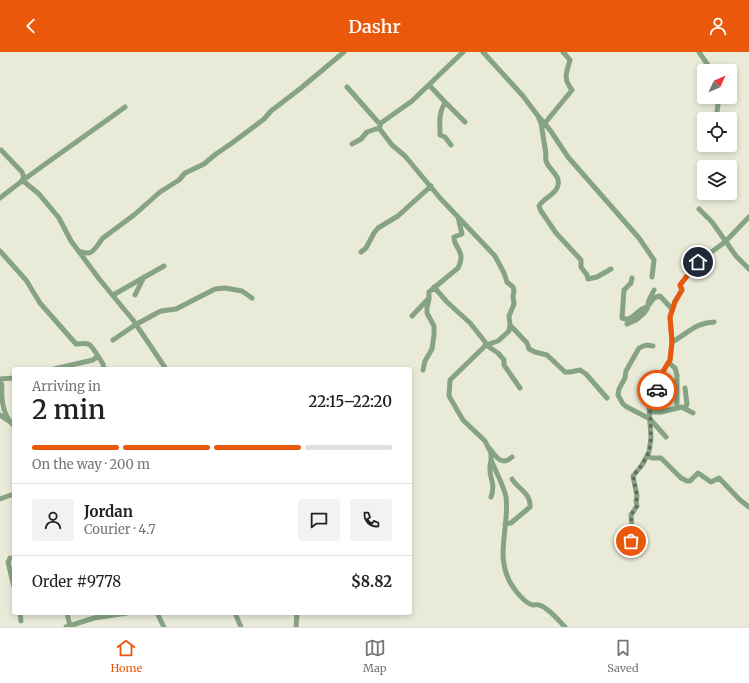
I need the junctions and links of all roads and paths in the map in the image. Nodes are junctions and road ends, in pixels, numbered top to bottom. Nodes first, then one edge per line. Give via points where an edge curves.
1 (344, 52) edge
2 (463, 52) edge
3 (483, 52) edge
4 (563, 52) edge
5 (699, 52) edge
6 (707, 64) edge
7 (430, 84) junction
8 (347, 87) dead end
9 (445, 102) junction
10 (125, 107) dead end
11 (538, 116) junction
12 (466, 122) dead end
13 (544, 123) junction
14 (380, 125) junction
15 (352, 144) dead end
16 (451, 145) dead end
17 (1, 150) edge
18 (23, 179) junction
19 (431, 186) junction
20 (0, 198) edge
21 (699, 209) dead end
22 (458, 217) junction
23 (749, 217) edge
24 (725, 242) junction
25 (0, 251) edge
26 (79, 251) junction
27 (361, 252) dead end
28 (164, 266) dead end
29 (611, 269) dead end
30 (749, 269) edge
31 (144, 277) junction
32 (652, 277) dead end
33 (632, 278) dead end
34 (434, 287) junction
35 (654, 290) dead end
36 (135, 295) dead end
37 (113, 296) junction
38 (252, 298) dead end
39 (429, 298) junction
40 (647, 307) junction
41 (672, 309) junction
42 (412, 316) dead end
43 (714, 322) dead end
44 (510, 324) junction
45 (627, 324) dead end
46 (135, 325) junction
47 (113, 340) dead end
48 (672, 342) junction
49 (486, 345) junction
50 (653, 346) dead end
51 (98, 356) junction
52 (669, 363) junction
53 (62, 367) edge
54 (104, 367) edge
55 (165, 367) edge
56 (423, 370) dead end
57 (12, 378) edge
58 (0, 379) edge
59 (0, 382) edge
60 (520, 388) dead end
61 (685, 388) dead end
62 (607, 398) dead end
63 (677, 408) junction
64 (685, 409) junction
65 (650, 412) junction
66 (693, 413) dead end
67 (0, 415) edge
68 (650, 419) junction
69 (7, 420) junction
70 (12, 424) edge
71 (666, 437) dead end
72 (489, 448) junction
73 (647, 456) junction
74 (512, 457) dead end
75 (491, 460) junction
76 (512, 479) dead end
77 (12, 495) edge
78 (491, 497) dead end
79 (0, 498) edge
80 (749, 507) edge
81 (505, 524) junction
82 (630, 550) dead end
83 (10, 558) dead end
84 (12, 579) edge
85 (20, 615) edge
86 (67, 615) edge
87 (114, 615) edge
88 (158, 615) edge
89 (237, 615) edge
90 (297, 615) edge
91 (21, 621) dead end
92 (68, 626) edge
93 (240, 626) edge
94 (164, 627) edge
95 (296, 627) edge
96 (565, 627) edge

1 - 26 street via 232,143 160,192 103,238 94,251
2 - 7 street
3 - 11 street
4 - 13 street via 570,60 566,82 572,90
5 - 6 street
7 - 9 street
7 - 14 street
8 - 14 street
9 - 12 street
9 - 16 street via 440,112 440,135
10 - 18 street
11 - 13 street
11 - 29 street via 546,162 558,178 557,189 539,206 541,211 556,233 581,260 581,267 588,279
13 - 32 street via 568,157 639,238 654,260
14 - 15 street
14 - 19 street via 392,145
17 - 18 street via 22,172
18 - 20 street
18 - 26 street via 52,209 68,238
19 - 22 street
19 - 27 street via 398,216 378,228
21 - 24 street via 712,222
22 - 34 street via 462,234 454,237 454,240 461,253 460,263 458,268
22 - 44 street via 495,256 507,282 513,287 514,304 509,316
23 - 24 street
24 - 30 street
24 - 41 street via 698,262 684,278 680,285 682,290
25 - 51 street via 76,344 90,344
26 - 37 street
28 - 31 street
31 - 36 street
31 - 37 street
33 - 40 street via 631,283 623,291 622,318 633,318
34 - 39 street via 429,292
34 - 49 street via 470,323
35 - 40 street
37 - 46 street
38 - 46 street via 242,291 215,289 176,309 161,311
39 - 42 street
39 - 56 street via 427,313 434,326 434,335 432,349
40 - 41 street via 651,300 660,296
40 - 45 street via 639,319
41 - 48 street
43 - 48 street via 704,322
44 - 49 street via 509,331 503,337
44 - 62 street via 527,343 529,349 547,355 565,372 580,370
46 - 47 street
46 - 55 street
48 - 52 street
49 - 60 street via 504,360 504,365
49 - 72 street via 450,380 449,396 463,420
50 - 68 street via 639,348 618,388 618,395 627,408
51 - 53 street via 92,360
51 - 54 street
52 - 63 street via 677,374
52 - 65 street via 658,380
57 - 58 street
59 - 69 street
61 - 64 street
63 - 64 street
63 - 65 street
64 - 66 street
65 - 68 street
67 - 69 street
68 - 71 street
68 - 73 street via 650,446
69 - 70 street
72 - 74 street via 502,461 508,461
72 - 75 street
73 - 80 street via 661,458 687,482 698,473 711,482 719,478
73 - 82 street via 633,476 637,506 631,515
75 - 78 street via 490,475 494,489
75 - 81 street via 506,495
76 - 81 street via 528,495 531,502 530,507 511,523
77 - 79 street
81 - 96 street via 502,548 504,565 513,587 528,603 544,607
83 - 84 street via 8,562
85 - 91 street
86 - 92 street
87 - 92 street
88 - 94 street
89 - 93 street
90 - 95 street

